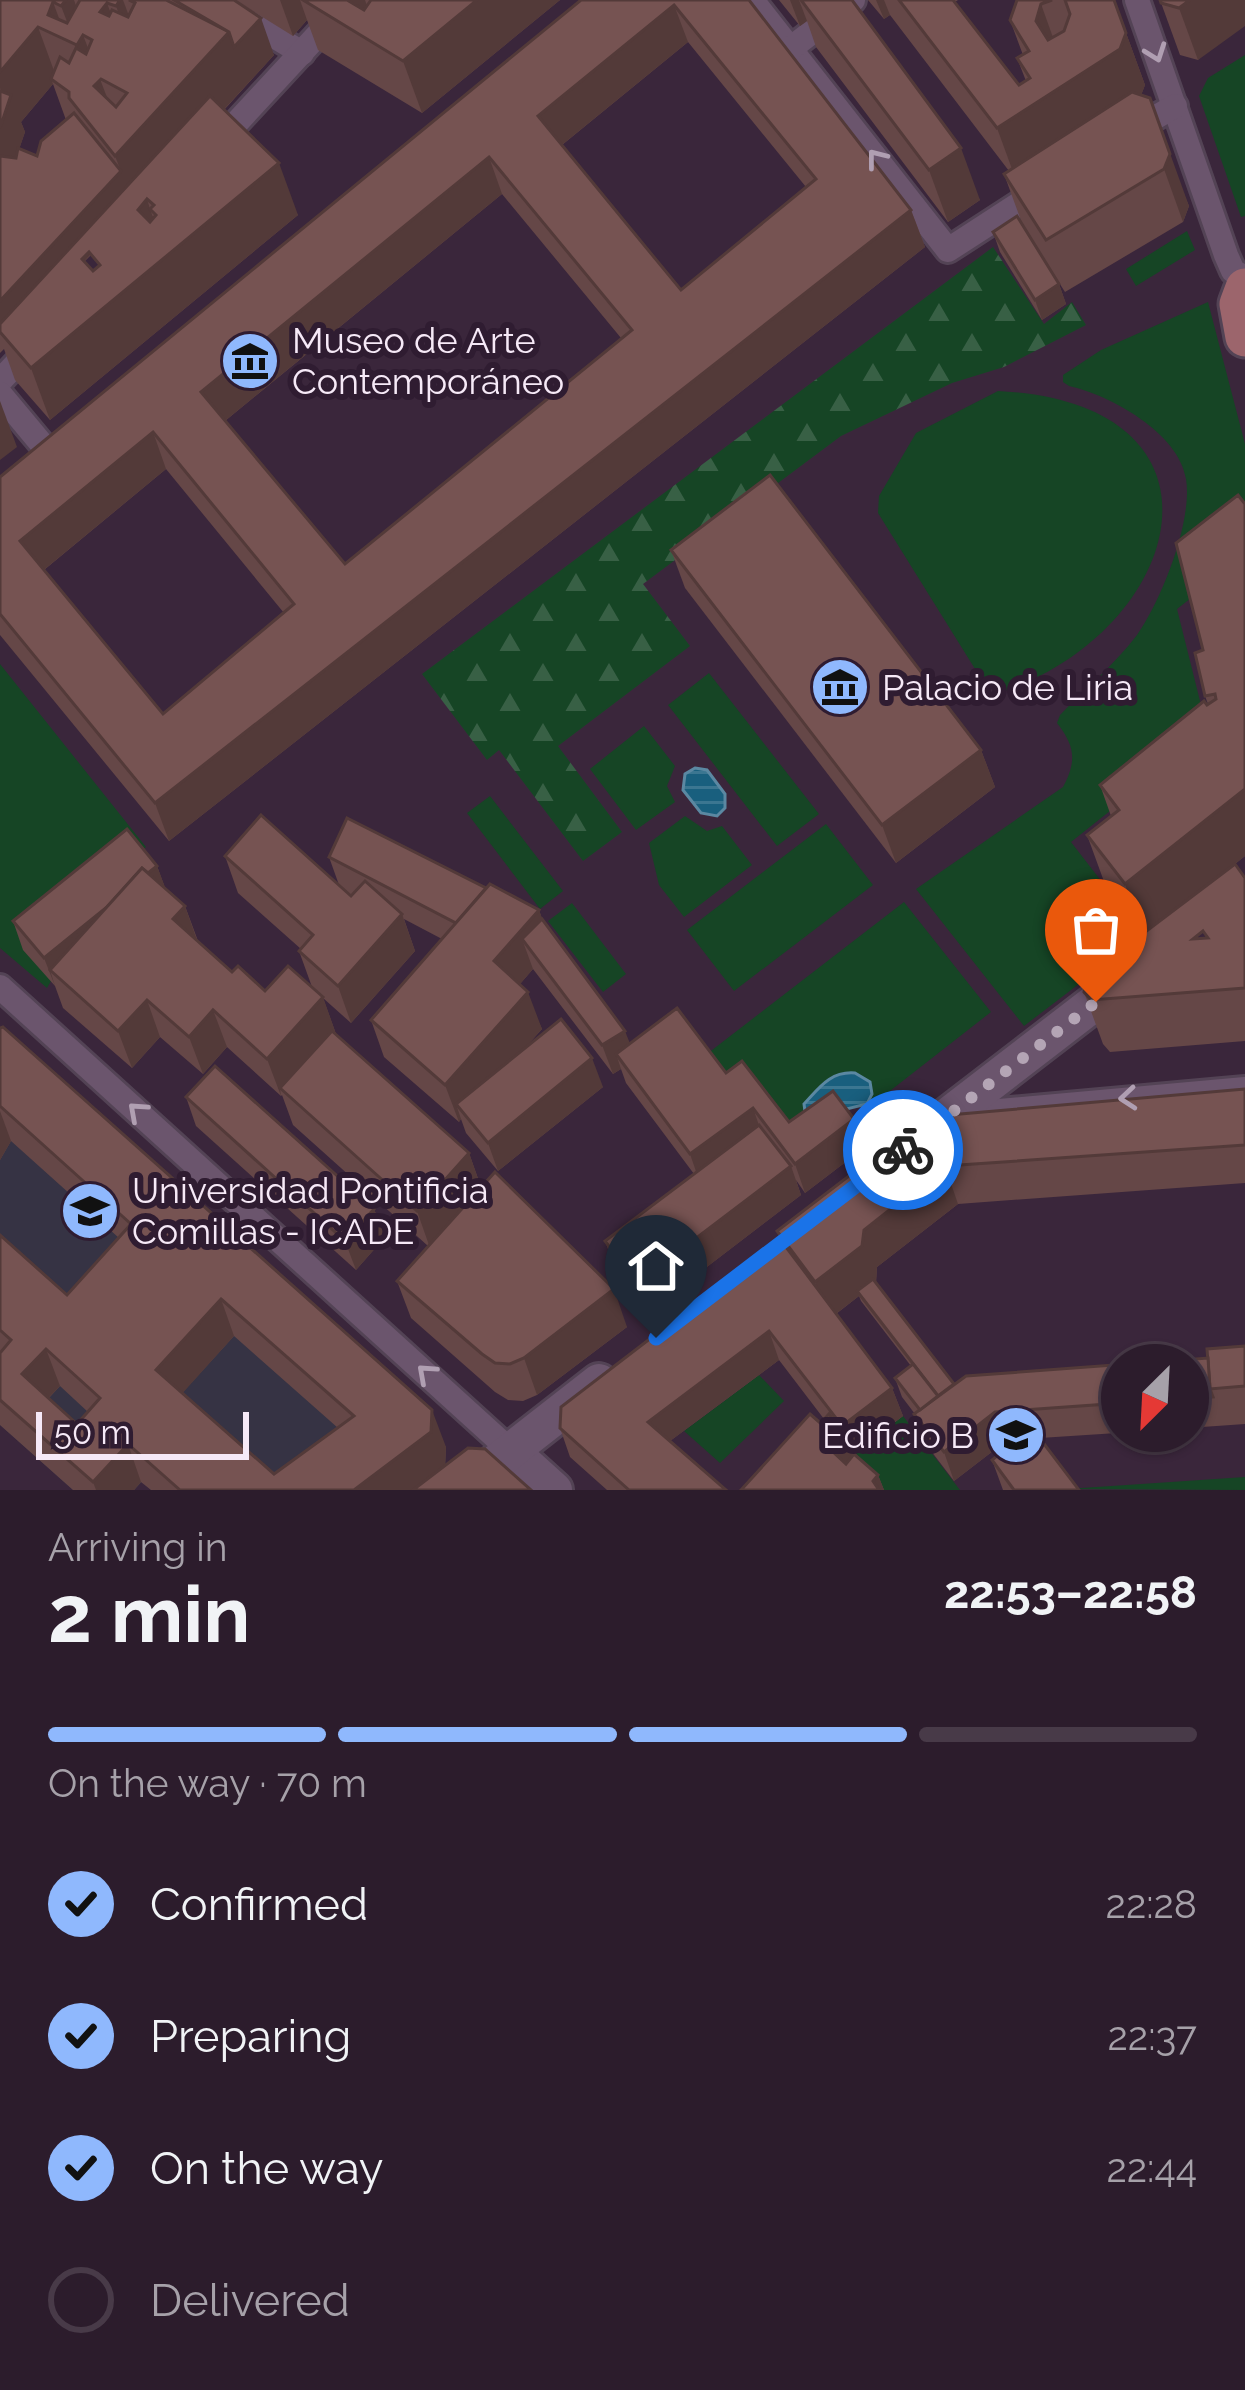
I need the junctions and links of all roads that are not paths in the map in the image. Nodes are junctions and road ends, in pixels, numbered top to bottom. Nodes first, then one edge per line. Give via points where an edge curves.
1 (214, 0) edge
2 (350, 0) edge
3 (752, 0) edge
4 (853, 0) edge
5 (1137, 0) edge
6 (790, 49) junction
7 (302, 53) junction
8 (1175, 106) junction
9 (1104, 149) edge
10 (205, 158) edge
11 (1065, 175) edge
12 (1245, 278) edge
13 (1245, 288) edge
14 (47, 330) edge
15 (1245, 338) edge
16 (0, 381) edge
17 (0, 394) edge
18 (49, 455) edge
19 (1152, 959) edge
20 (2, 996) edge
21 (1245, 1089) edge
22 (947, 1116) junction
23 (890, 1160) edge
24 (624, 1363) edge
25 (512, 1452) junction
26 (461, 1490) edge
27 (554, 1490) edge

1 - 7 street
2 - 7 street
3 - 6 street
4 - 6 street
5 -> 8 street
11 -> 6 street via 948,250
7 - 10 street
8 - 9 street
8 - 12 street via 1226,255
13 - 15 main road
14 - 16 street
17 - 18 street
19 - 22 street
25 -> 20 street
21 -> 22 street
22 - 23 street
24 - 25 street
25 - 26 street
25 - 27 street

